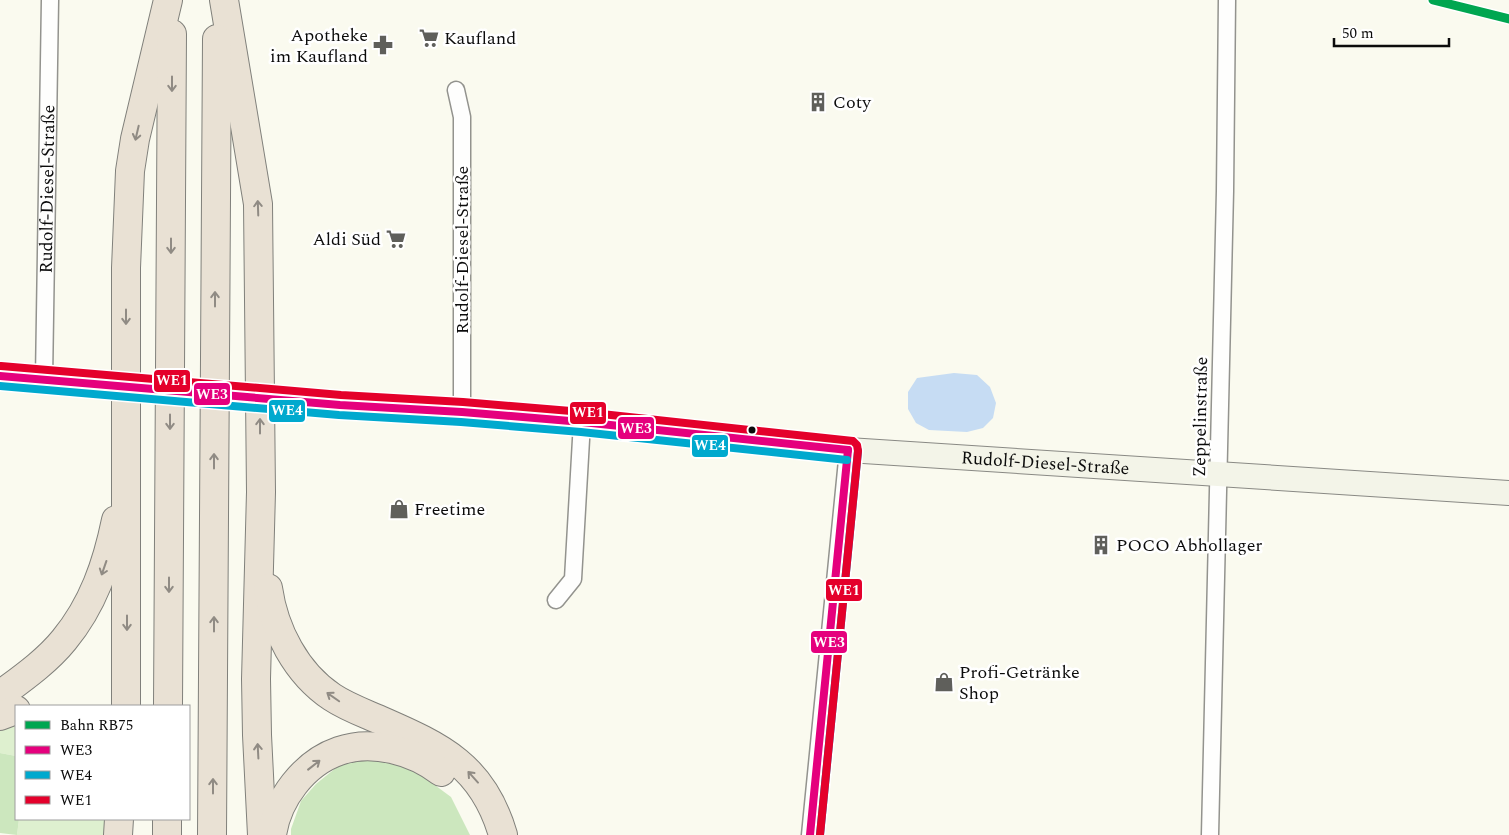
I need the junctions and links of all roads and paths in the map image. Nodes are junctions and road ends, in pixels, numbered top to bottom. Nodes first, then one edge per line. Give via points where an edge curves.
1 (50, 0) edge
2 (170, 0) edge
3 (217, 0) edge
4 (224, 0) edge
5 (1227, 0) edge
6 (456, 90) dead end
7 (0, 376) edge
8 (44, 379) junction
9 (106, 385) tunnel mouth
10 (279, 400) tunnel mouth
11 (462, 412) junction
12 (582, 422) junction
13 (126, 434) junction
14 (848, 450) junction
15 (1219, 474) junction
16 (260, 492) junction
17 (1509, 493) edge
18 (556, 600) dead end
19 (0, 695) edge
20 (126, 705) edge
21 (168, 705) edge
22 (15, 710) edge
23 (0, 716) edge
24 (117, 820) edge
25 (167, 820) edge
26 (117, 835) edge
27 (167, 835) edge
28 (212, 835) edge
29 (262, 835) edge
30 (272, 835) edge
31 (485, 835) edge
32 (503, 835) edge
33 (810, 835) edge
34 (1210, 835) edge

1 - 8 street, Rudolf-Diesel-Straße
2 -> 13 highway via 130,171 126,268
2 -> 21 highway
28 -> 3 highway
16 -> 4 highway via 258,204
5 - 15 street, Zeppelinstraße
6 - 11 street, Rudolf-Diesel-Straße via 462,117
7 - 8 street
8 - 9 street
10 - 11 street, Rudolf-Diesel-Straße
11 - 12 street, Rudolf-Diesel-Straße
12 - 14 street, Rudolf-Diesel-Straße
12 - 18 street via 573,579
13 -> 19 highway via 117,518 104,570 93,595 64,641
13 -> 20 highway
14 - 15 street, Rudolf-Diesel-Straße
14 - 33 street
15 - 17 street, Rudolf-Diesel-Straße
15 - 34 street, Zeppelinstraße
29 -> 16 highway via 256,688
32 -> 16 highway via 493,806 479,784 445,751 347,706 314,682 300,666 286,644 272,609
22 - 23 highway
24 - 26 highway
25 - 27 highway
30 -> 31 highway via 286,796 305,772 327,756 356,747 395,749 436,767 450,778 472,805

